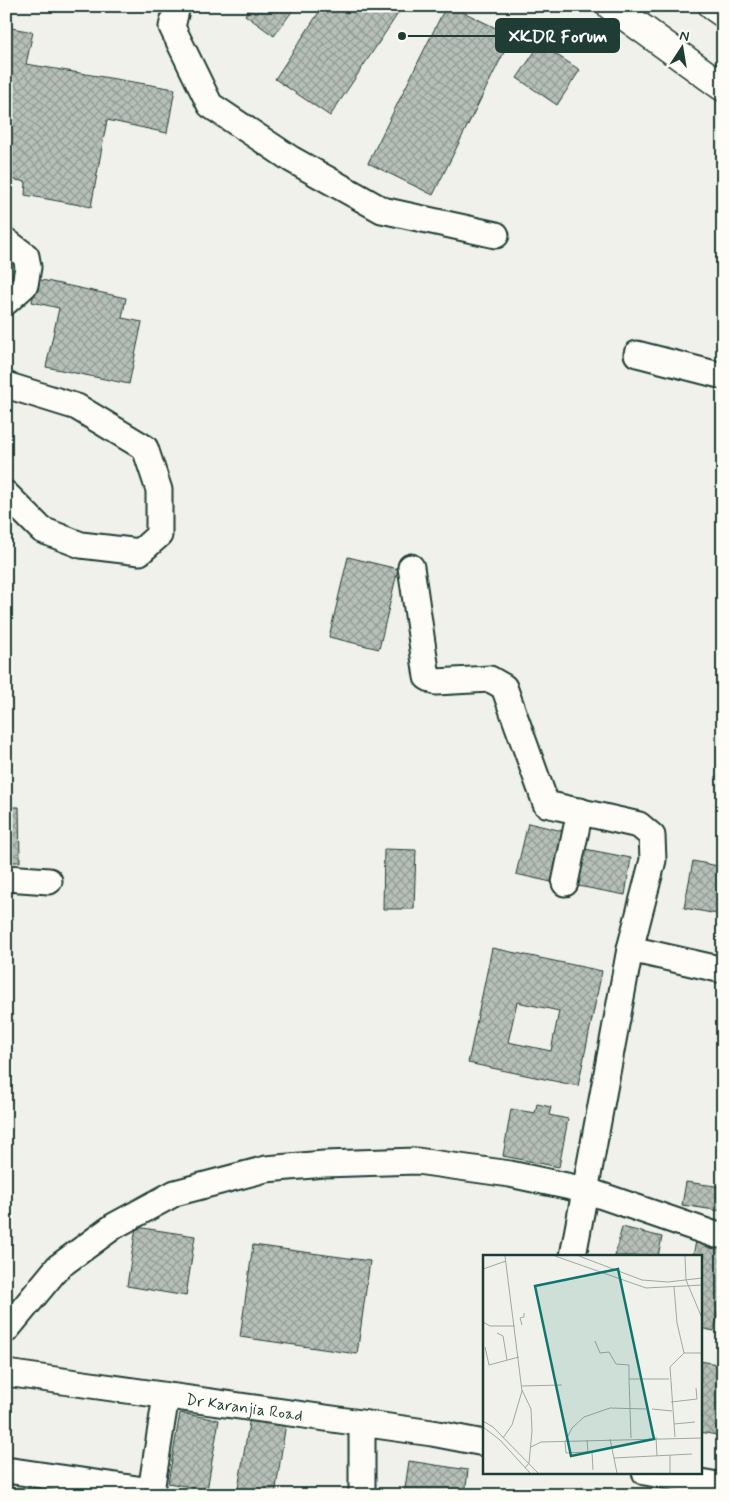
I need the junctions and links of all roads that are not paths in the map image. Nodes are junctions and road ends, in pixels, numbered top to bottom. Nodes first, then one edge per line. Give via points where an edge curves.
1 (177, 6) edge
2 (611, 6) edge
3 (713, 6) edge
4 (723, 13) edge
5 (723, 86) edge
6 (496, 235) dead end
7 (6, 242) edge
8 (6, 302) edge
9 (637, 354) dead end
10 (723, 376) edge
11 (6, 385) edge
12 (6, 494) edge
13 (412, 567) dead end
14 (580, 812) junction
15 (6, 878) edge
16 (49, 881) dead end
17 (565, 883) dead end
18 (630, 949) junction
19 (723, 970) edge
20 (585, 1190) junction
21 (716, 1235) dead end
22 (573, 1255) edge
23 (6, 1330) edge
24 (6, 1372) edge
25 (166, 1396) junction
26 (362, 1424) junction
27 (483, 1443) edge
28 (6, 1470) edge
29 (656, 1474) edge
30 (723, 1486) edge
31 (160, 1493) edge
32 (362, 1495) edge

1 - 6 street via 172,27 210,105 291,159 382,210
2 - 5 main road
3 - 4 main road
7 - 8 street via 26,256 28,266 25,285
9 - 10 street
11 - 12 street via 77,407 145,448 159,490 159,535 140,552 81,545 42,530
13 - 14 street via 427,677 436,682 490,679 504,687 546,804
14 - 17 street
14 - 18 street via 639,824 652,836 653,860
15 - 16 street
18 - 19 street
18 - 20 street
20 - 21 street
20 - 22 street
20 - 23 street via 510,1174 416,1161 266,1169 175,1193 114,1226 58,1267
24 - 25 street, Dr Karanjia Road
25 - 26 street, Dr Karanjia Road
25 - 31 street
26 - 27 street, Dr Karanjia Road
26 - 32 street
28 - 31 street
29 - 30 street

